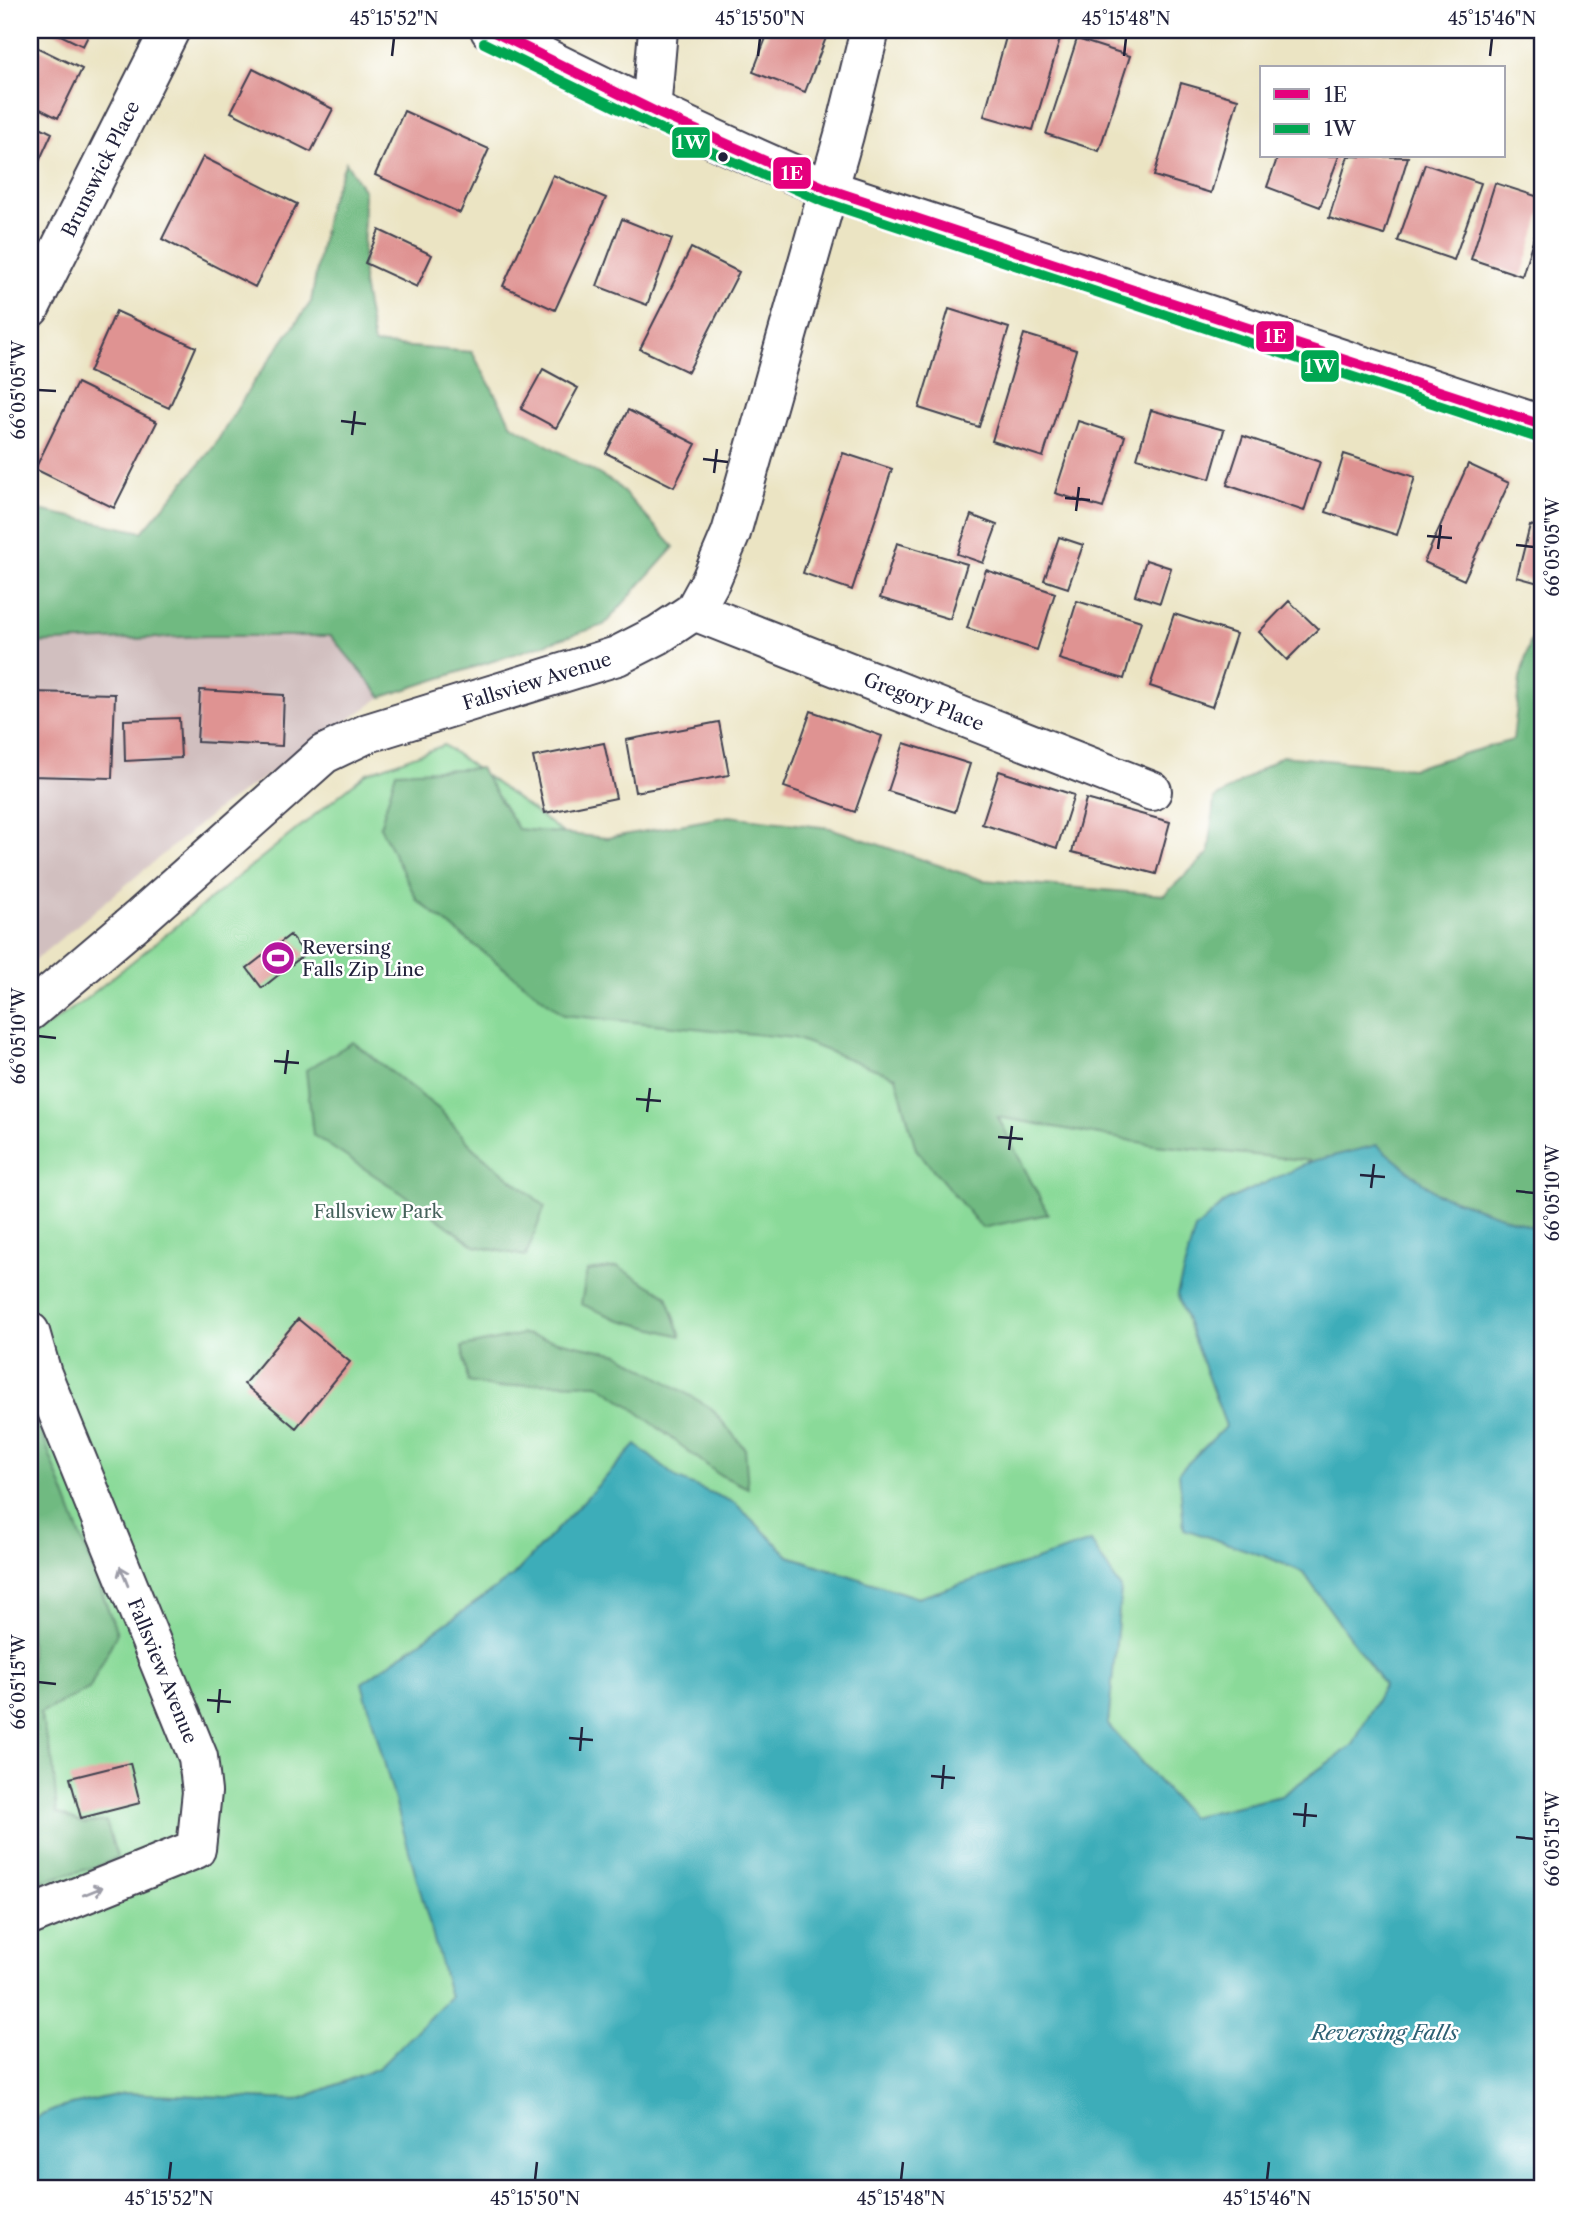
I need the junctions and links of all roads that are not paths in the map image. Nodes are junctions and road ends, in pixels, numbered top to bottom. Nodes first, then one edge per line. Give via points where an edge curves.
1 (170, 30) edge
2 (490, 30) edge
3 (658, 30) edge
4 (870, 30) edge
5 (652, 111) junction
6 (828, 189) junction
7 (30, 308) edge
8 (1542, 425) edge
9 (694, 611) junction
10 (1153, 791) dead end
11 (30, 1011) edge
12 (30, 1332) edge
13 (30, 1916) edge

1 - 7 street, Brunswick Place
2 - 5 street
3 - 5 street
4 - 6 street, Fallsview Avenue
5 - 6 street
6 - 8 street
6 - 9 street, Fallsview Avenue via 731,533
9 - 10 street, Gregory Place
9 - 11 street, Fallsview Avenue via 617,656 368,733 324,754
13 -> 12 street, Fallsview Avenue via 196,1849 202,1792 198,1757 42,1374

